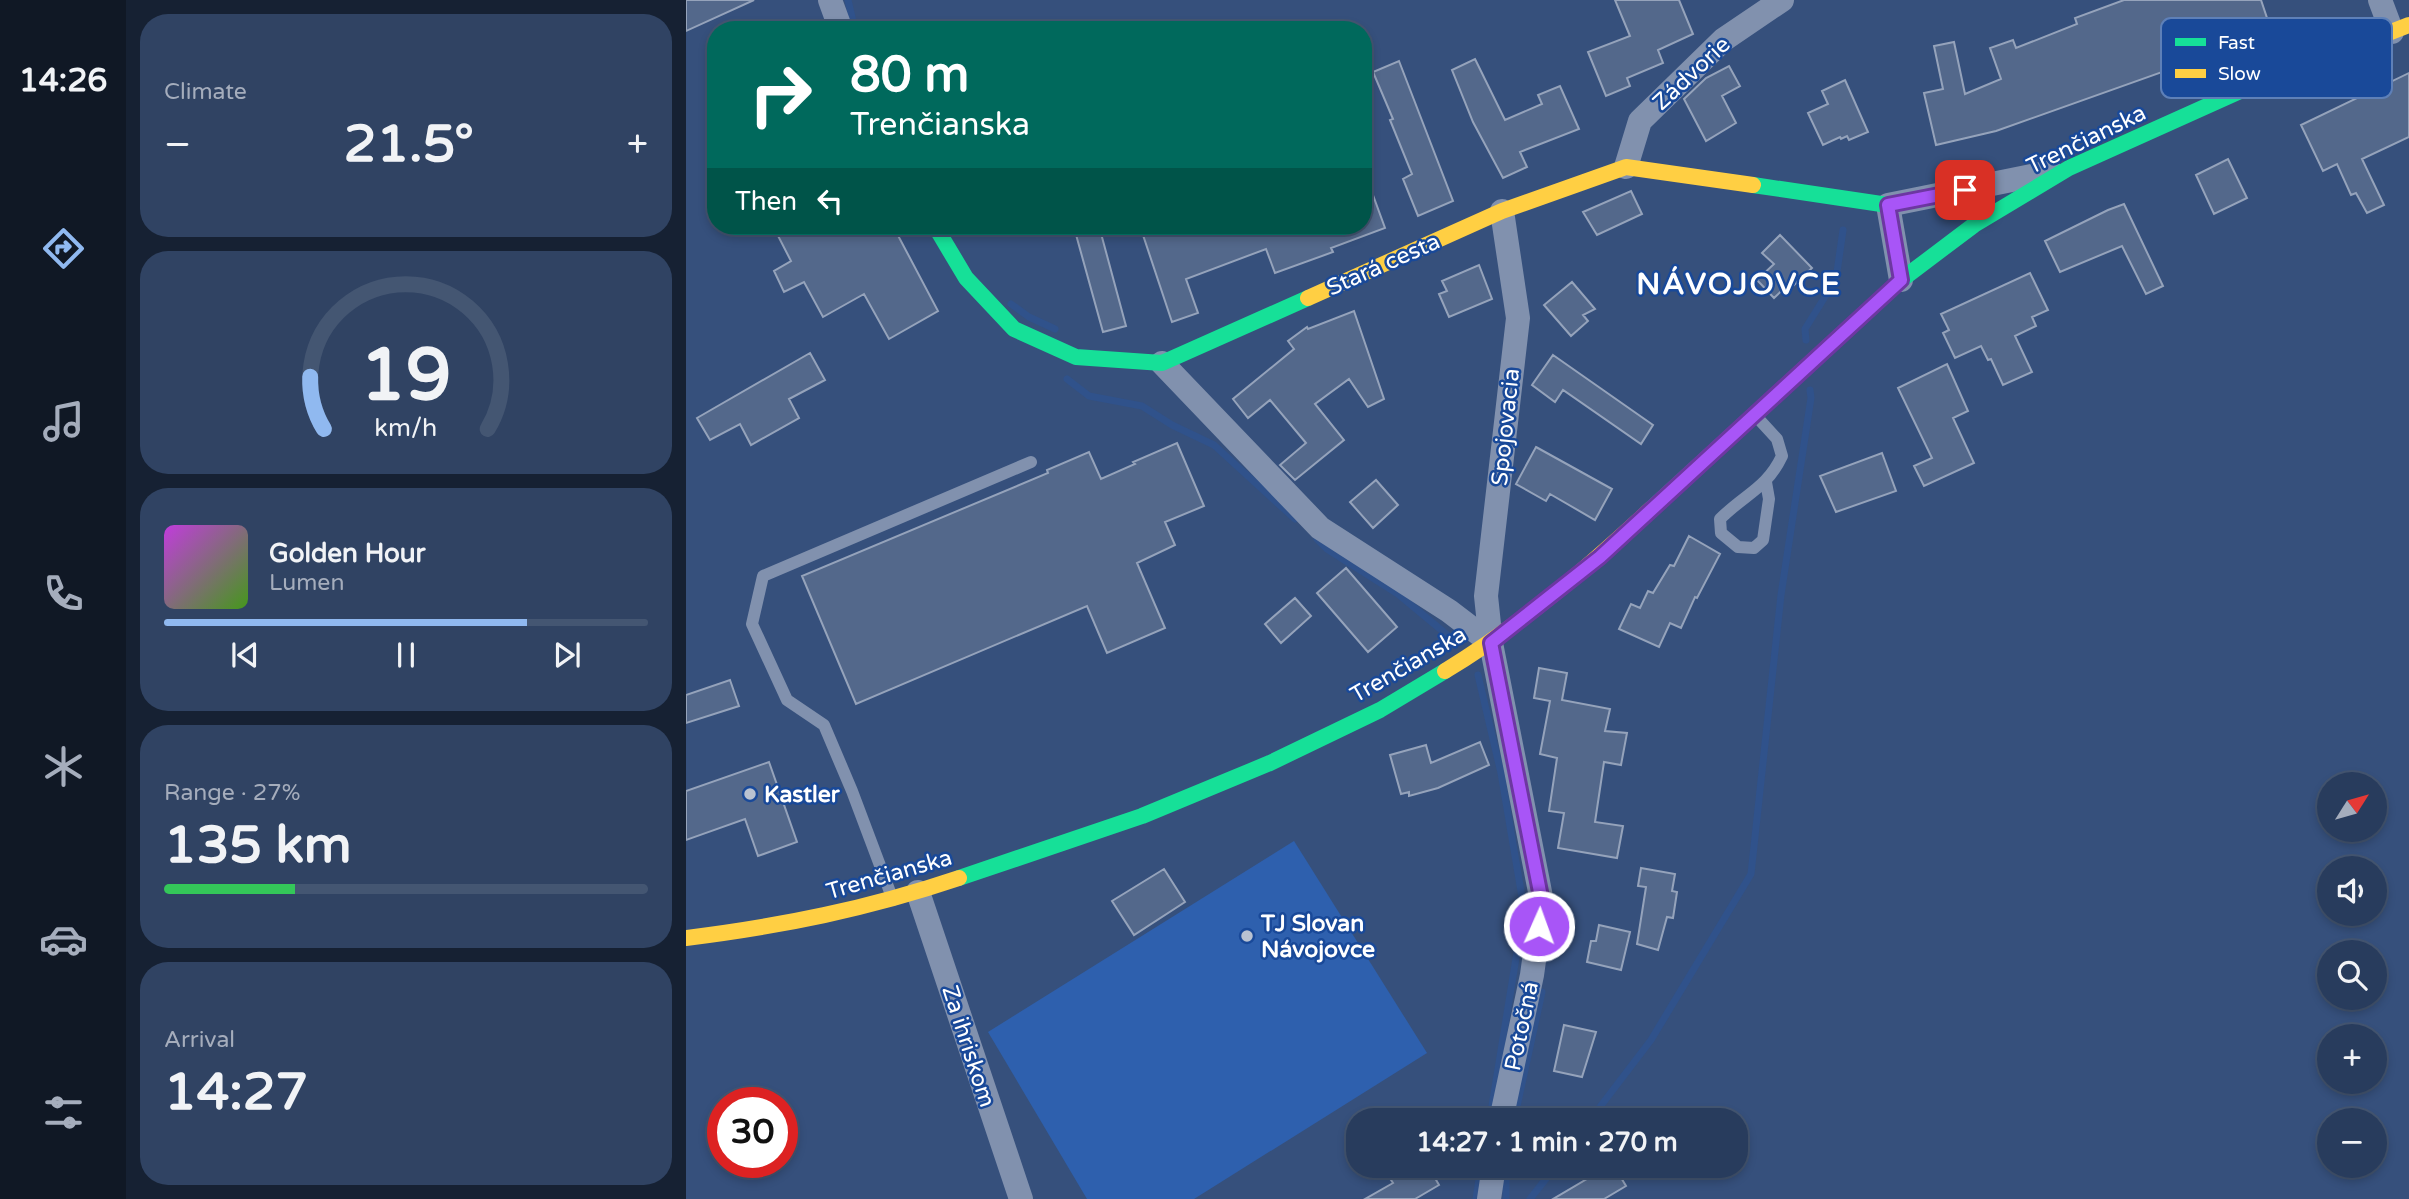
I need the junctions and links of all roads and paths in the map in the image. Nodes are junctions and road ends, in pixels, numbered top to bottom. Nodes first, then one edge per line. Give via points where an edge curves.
1 (830, 0) edge
2 (1783, 0) edge
3 (2380, 0) edge
4 (838, 21) edge
5 (2400, 29) edge
6 (2226, 98) edge
7 (1626, 167) junction
8 (2069, 168) junction
9 (1888, 205) junction
10 (1502, 211) junction
11 (940, 235) edge
12 (1901, 280) junction
13 (1162, 363) junction
14 (1755, 414) junction
15 (1031, 462) dead end
16 (1766, 482) junction
17 (1491, 643) junction
18 (918, 892) junction
19 (893, 901) junction
20 (686, 938) edge
21 (1504, 1108) edge
22 (1492, 1178) edge
23 (1020, 1199) edge
24 (1489, 1199) edge

1 - 4 street
2 - 7 street, Zádvorie via 1723,40 1640,121
3 - 5 street
6 - 8 main road, Trenčianska
7 - 9 main road, Stará cesta
7 - 10 main road, Stará cesta
8 - 9 street, Stará cesta
8 - 12 main road, Trenčianska via 1974,225
9 - 12 street
10 - 13 main road, Stará cesta
10 - 17 street, Spojovacia via 1517,318 1486,596
11 - 13 main road, Stará cesta via 966,278 1014,329 1076,357
12 - 14 main road, Trenčianska
13 - 17 street via 1320,528 1450,611
14 - 16 lane via 1777,439 1783,456
14 - 17 main road, Trenčianska via 1600,557
15 - 19 lane via 763,576 752,624 787,700 824,725
16 - 16 lane via 1720,519 1721,533 1738,547 1754,548 1763,540 1769,499
17 - 18 main road, Trenčianska via 1380,710 1270,763 1142,816
17 - 21 street, Potočná via 1542,902
18 - 19 main road, Trenčianska
18 - 23 street, Za ihriskom
19 - 20 main road, Trenčianska via 774,926
22 - 24 street

